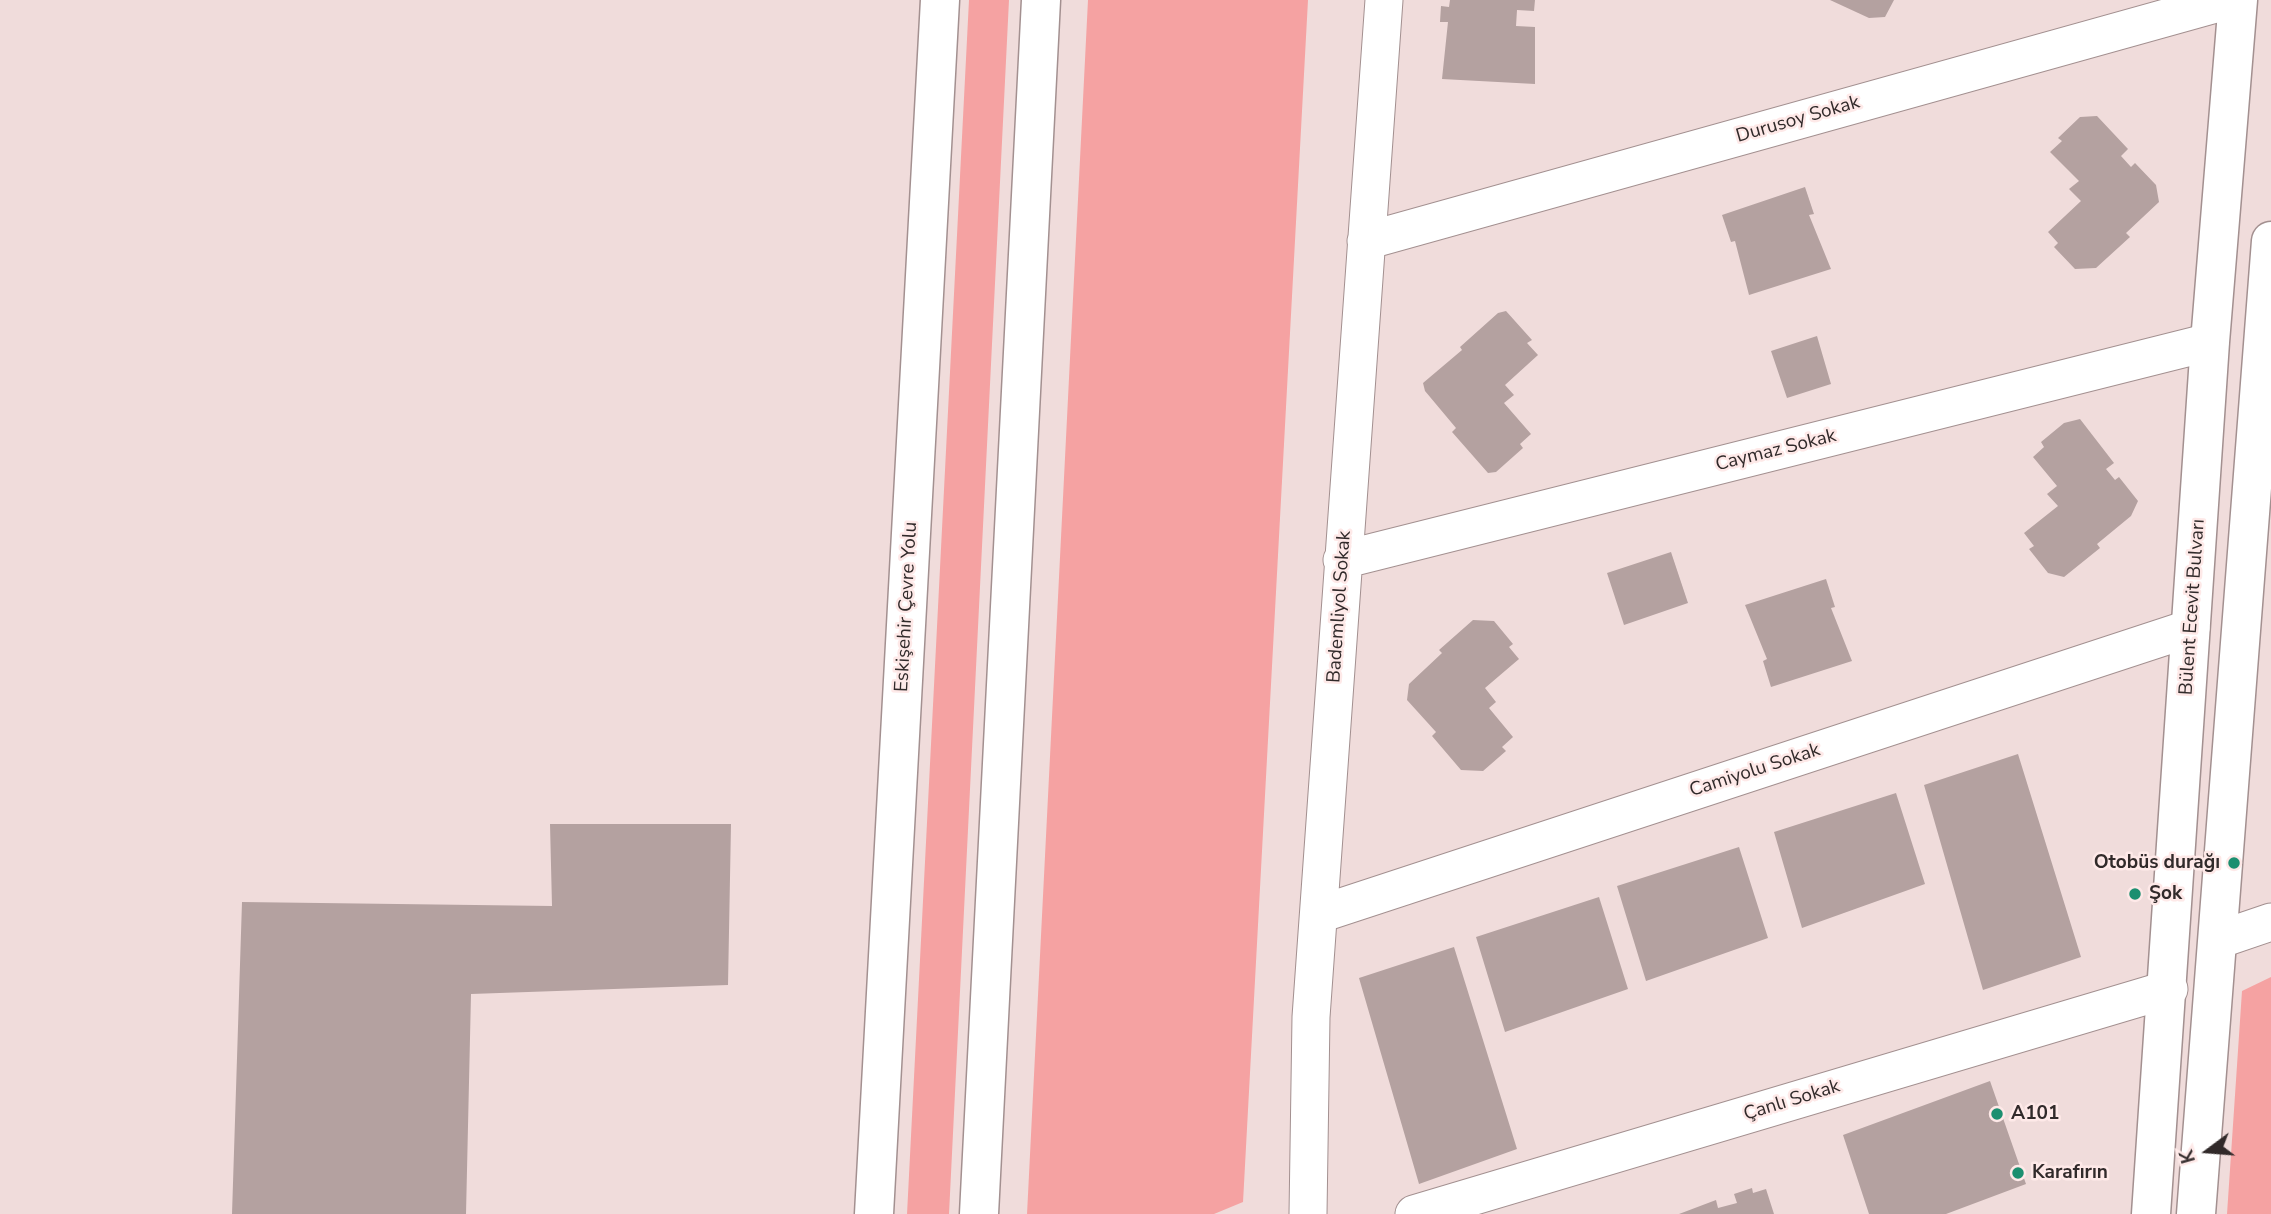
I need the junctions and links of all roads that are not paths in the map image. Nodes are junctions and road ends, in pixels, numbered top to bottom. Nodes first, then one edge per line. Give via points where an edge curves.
1 (940, 0) edge
2 (1041, 0) edge
3 (1384, 0) edge
4 (2230, 0) edge
5 (2238, 0) edge
6 (1366, 241) junction
7 (2271, 241) edge
8 (2210, 342) junction
9 (1342, 560) junction
10 (2191, 628) junction
11 (1320, 914) junction
12 (2271, 922) edge
13 (2218, 940) junction
14 (2169, 989) junction
15 (874, 1214) edge
16 (979, 1214) edge
17 (1308, 1214) edge
18 (1415, 1214) edge
19 (2151, 1214) edge
20 (2196, 1214) edge

1 - 15 main road, Eskişehir Çevre Yolu
2 - 16 main road
3 - 6 street, Bademliyol Sokak
4 - 6 street, Durusoy Sokak
5 - 8 main road, Bülent Ecevit Bulvarı
6 - 9 street, Bademliyol Sokak
7 - 13 main road
8 - 9 street, Caymaz Sokak
8 - 10 main road, Bülent Ecevit Bulvarı
9 - 11 street, Bademliyol Sokak
10 - 11 street, Camiyolu Sokak
10 - 14 main road, Bülent Ecevit Bulvarı
11 - 17 street, Bademliyol Sokak via 1311,1017
12 - 13 street
13 - 20 main road
14 - 18 street, Çanlı Sokak
14 - 19 main road, Bülent Ecevit Bulvarı

